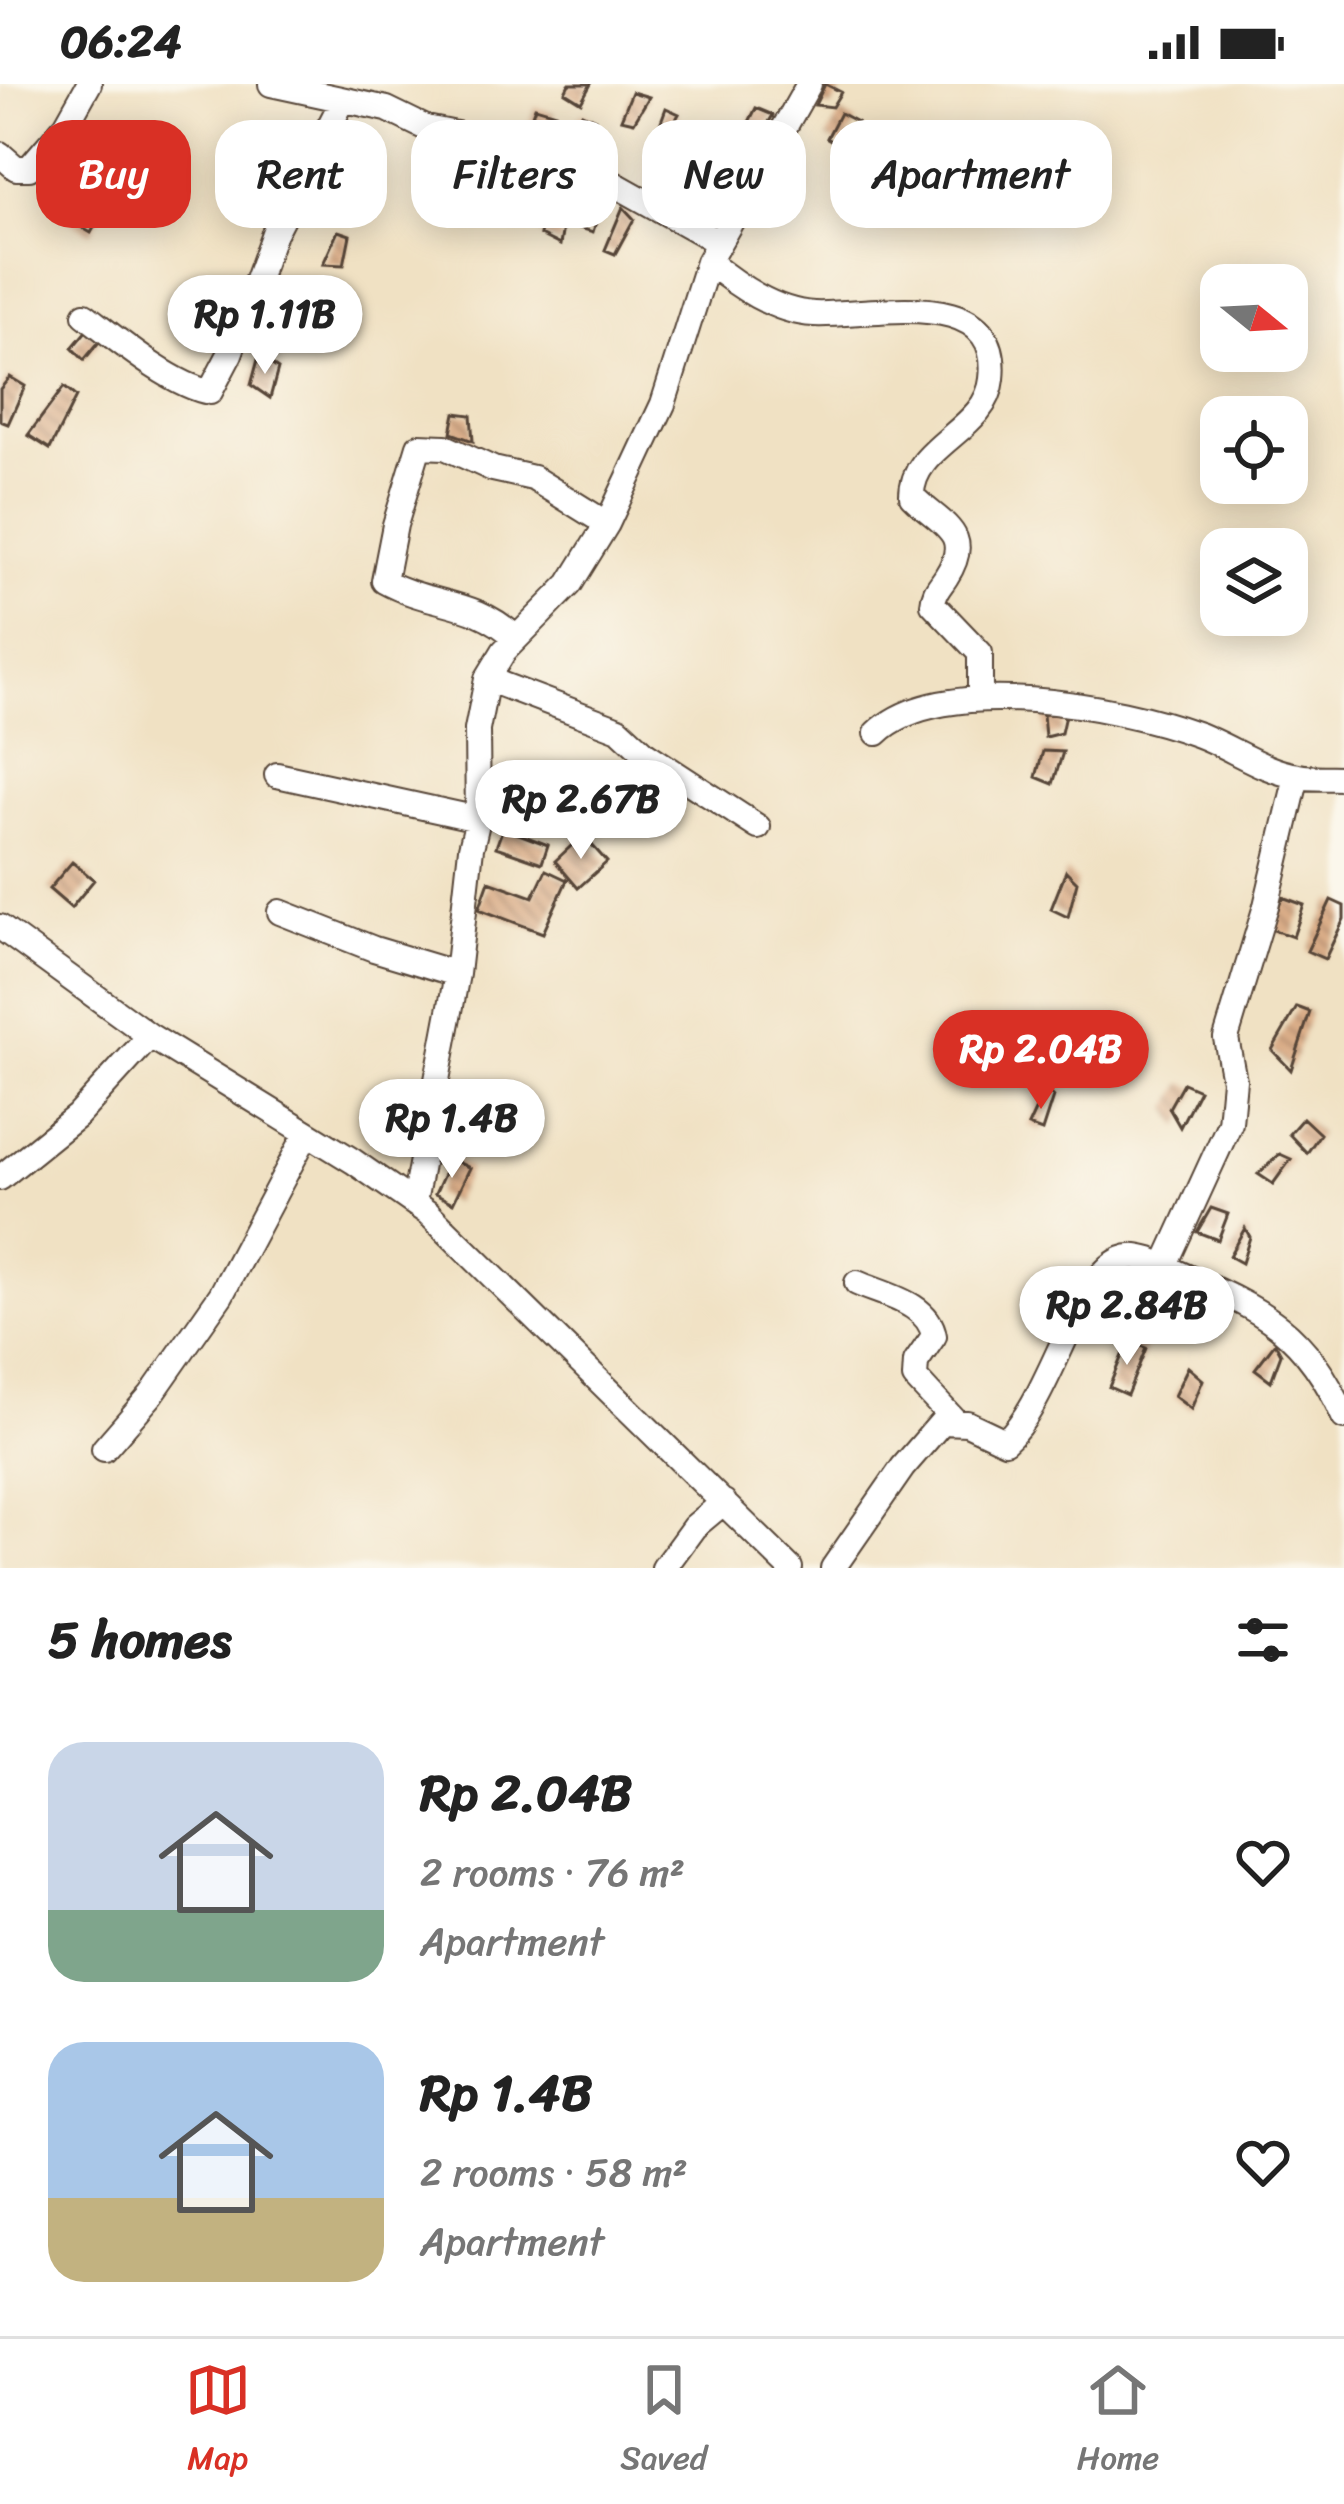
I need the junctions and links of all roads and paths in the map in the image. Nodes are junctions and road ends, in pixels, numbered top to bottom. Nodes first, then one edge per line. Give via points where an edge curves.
1 (89, 84) edge
2 (271, 84) edge
3 (808, 84) edge
4 (385, 96) edge
5 (342, 102) junction
6 (0, 154) edge
7 (713, 252) junction
8 (85, 315) dead end
9 (607, 524) junction
10 (516, 638) junction
11 (487, 679) junction
12 (980, 698) junction
13 (877, 733) dead end
14 (277, 775) dead end
15 (1297, 776) junction
16 (1344, 778) edge
17 (478, 819) junction
18 (758, 827) dead end
19 (280, 912) dead end
20 (0, 927) edge
21 (458, 974) junction
22 (150, 1036) junction
23 (307, 1133) junction
24 (0, 1178) edge
25 (413, 1202) junction
26 (1164, 1267) junction
27 (857, 1283) dead end
28 (1344, 1417) edge
29 (955, 1421) junction
30 (104, 1449) dead end
31 (724, 1502) junction
32 (664, 1568) edge
33 (790, 1568) edge
34 (833, 1568) edge

1 - 6 street via 29,168
2 - 5 street
3 - 7 street
4 - 5 street
4 - 7 street via 426,128 512,145 600,176
5 - 8 street via 274,233 210,392
7 - 9 street via 663,404
7 - 12 street via 741,288 784,307 940,313 989,345 988,398 919,469 912,488 956,539 954,564 933,604 980,653
9 - 10 street via 570,584
9 - 10 street via 533,478 445,447 419,446 384,581 464,604
10 - 11 street
11 - 17 street via 477,730
11 - 18 street via 619,729
12 - 13 street via 909,712
12 - 15 street via 1133,716
14 - 17 street
15 - 16 street
15 - 26 street via 1226,1038 1234,1080 1230,1123
17 - 21 street
19 - 21 street
20 - 22 street
21 - 25 street
22 - 23 street
22 - 24 street via 77,1116
23 - 25 street
23 - 30 street via 221,1295
25 - 31 street
26 - 28 street via 1283,1326 1318,1367
26 - 29 street via 1136,1256 1102,1275 1041,1391 1004,1441
27 - 29 street via 928,1319 934,1336 915,1378
29 - 34 street via 927,1436
31 - 32 street
31 - 33 street

